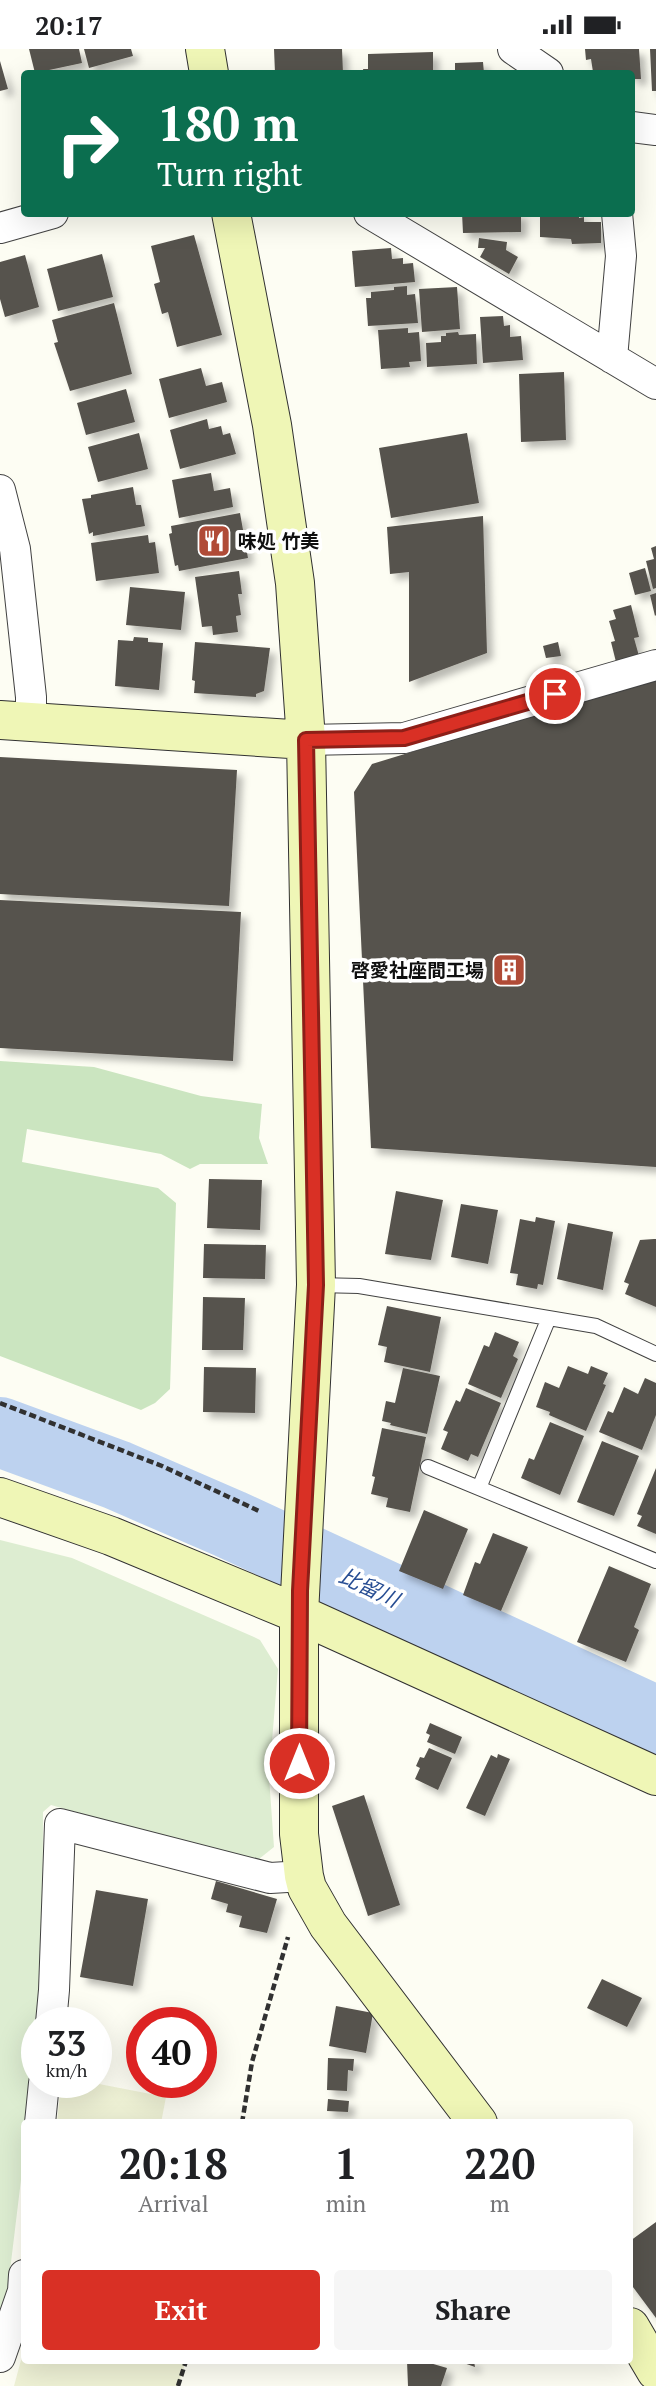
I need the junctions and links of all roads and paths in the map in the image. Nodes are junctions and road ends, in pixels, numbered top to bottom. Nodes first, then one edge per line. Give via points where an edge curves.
1 (205, 49) edge
2 (513, 49) edge
3 (208, 70) edge
4 (544, 70) edge
5 (635, 127) edge
6 (656, 130) edge
7 (39, 217) edge
8 (232, 217) edge
9 (376, 217) edge
10 (617, 217) edge
11 (0, 228) edge
12 (612, 358) junction
13 (656, 384) edge
14 (0, 490) edge
15 (7, 549) edge
16 (656, 665) edge
17 (15, 721) edge
18 (306, 740) junction
19 (316, 1285) junction
20 (548, 1320) junction
21 (656, 1354) edge
22 (0, 1403) edge
23 (428, 1467) dead end
24 (479, 1488) junction
25 (0, 1497) edge
26 (259, 1511) dead end
27 (656, 1561) edge
28 (299, 1602) junction
29 (656, 1776) edge
30 (306, 1882) junction
31 (52, 2007) edge
32 (42, 2098) edge
33 (40, 2119) edge
34 (243, 2119) edge
35 (475, 2119) edge
36 (21, 2297) edge
37 (633, 2332) edge
38 (0, 2357) edge
39 (185, 2364) edge
40 (656, 2371) edge
41 (178, 2386) edge

1 - 3 street
2 - 4 street
5 - 6 street
7 - 11 street
8 - 18 street via 274,439 295,583
9 - 12 street
10 - 12 street via 621,256
12 - 13 street
14 - 15 street
15 - 17 street via 31,697
16 - 18 street via 404,738
17 - 18 street
18 - 19 street
19 - 20 lane via 359,1286
19 - 28 street
20 - 21 lane via 596,1327
20 - 24 lane
22 - 26 path via 162,1466
23 - 24 lane
24 - 27 lane
25 - 28 street
28 - 29 street
28 - 30 street via 299,1834
30 - 31 street via 270,1878 61,1824
30 - 34 path via 252,2062
30 - 35 street via 328,1925
32 - 33 street
36 - 38 street
37 - 40 street
39 - 41 path

